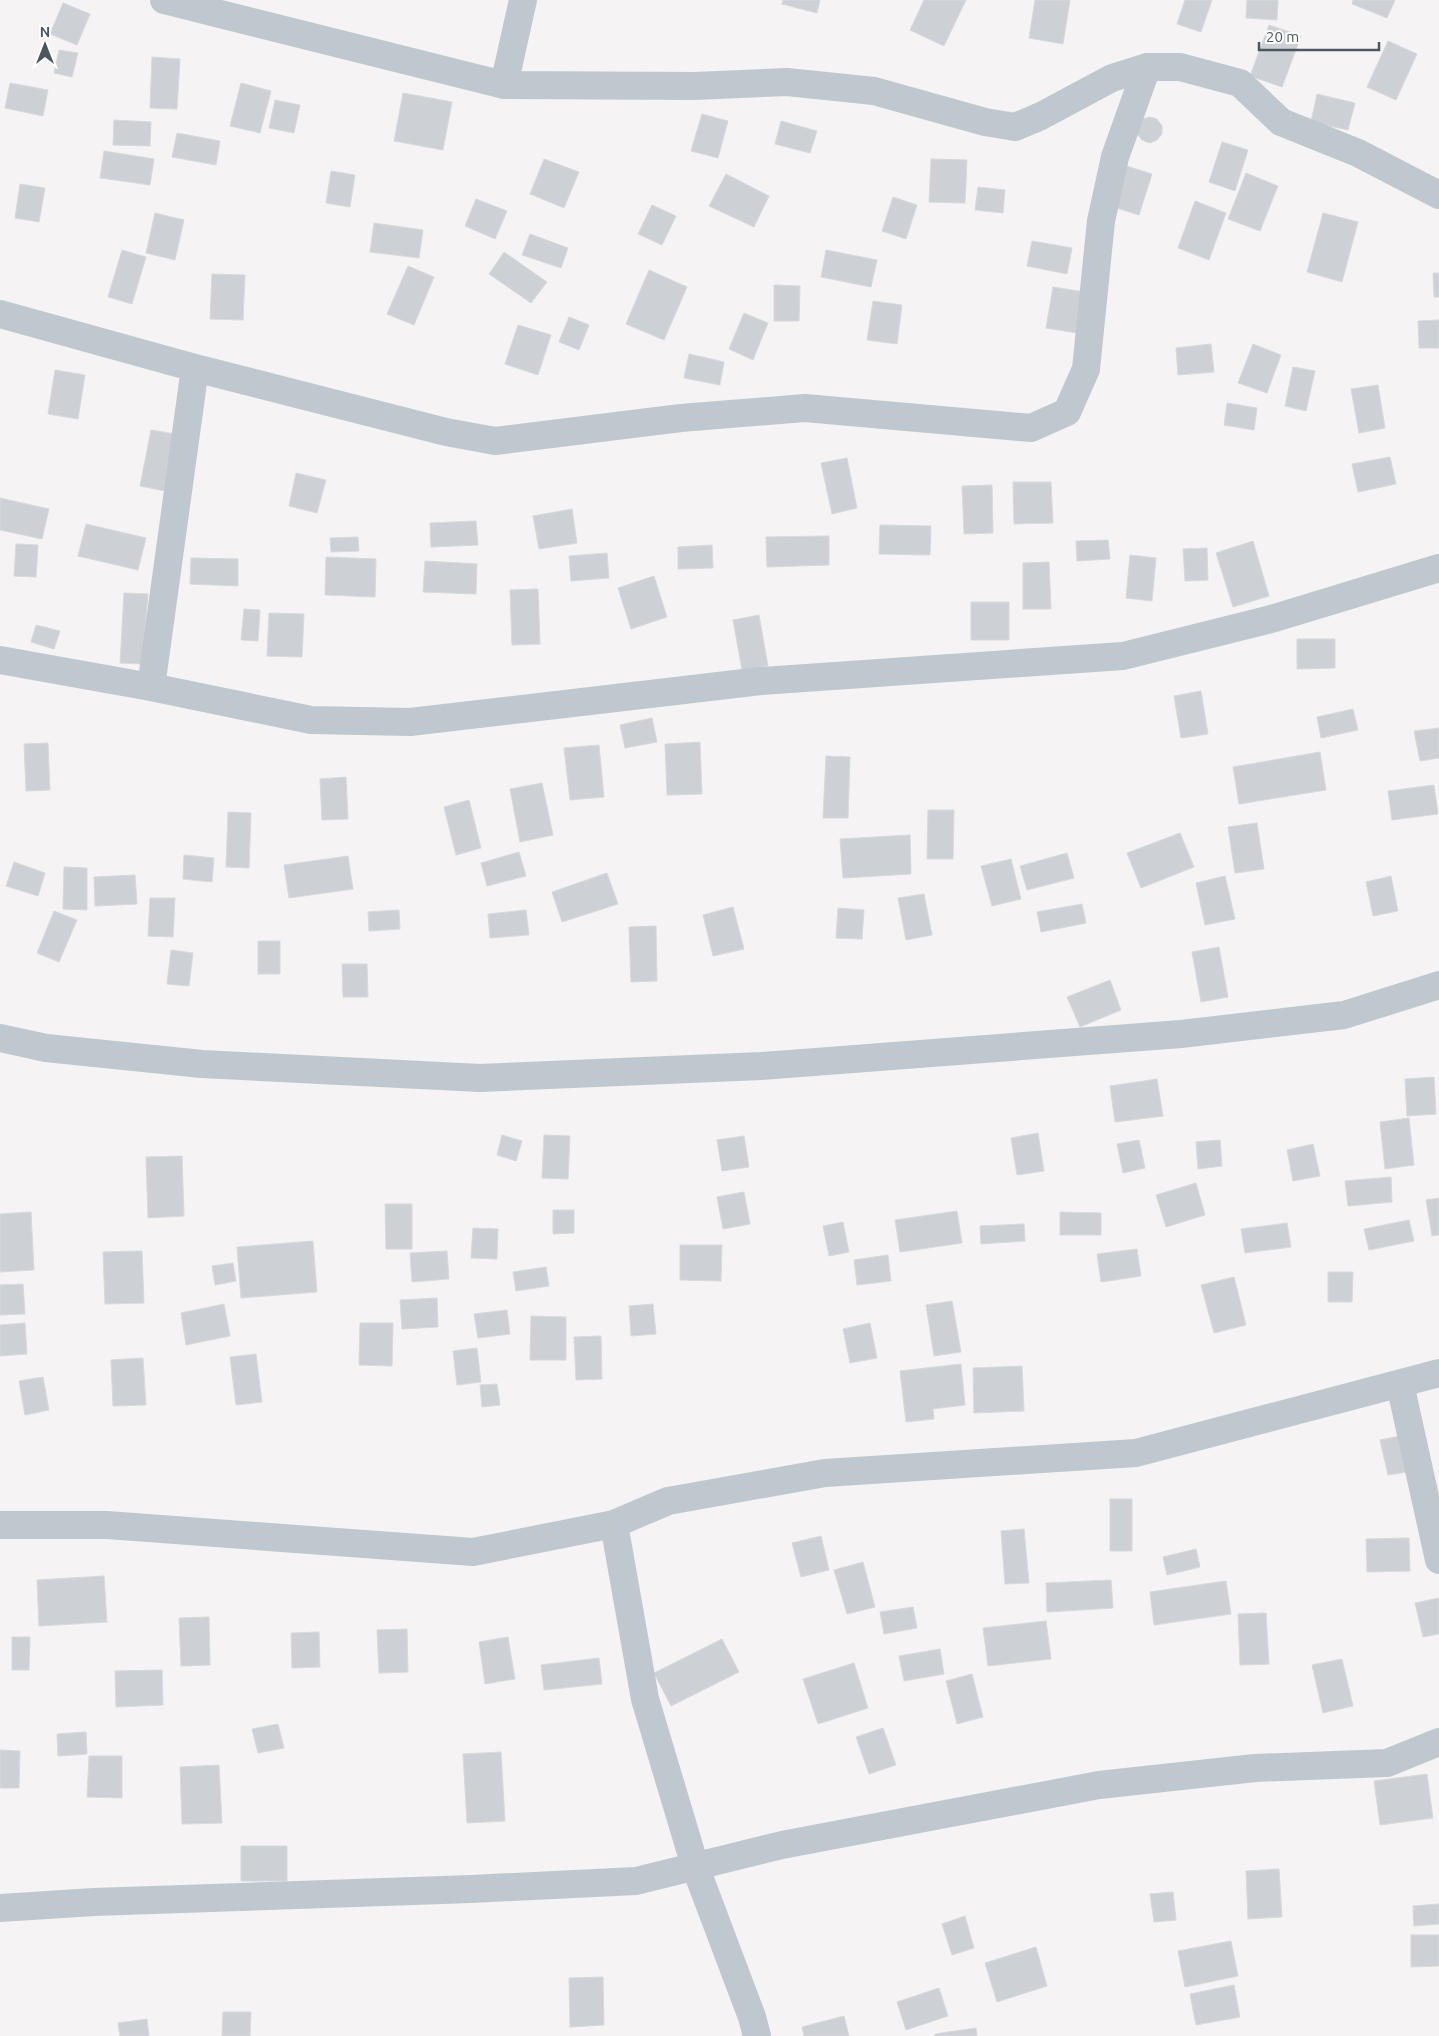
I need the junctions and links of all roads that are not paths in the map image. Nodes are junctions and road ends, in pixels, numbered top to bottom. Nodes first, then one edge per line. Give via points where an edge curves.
1 (164, 0) edge
2 (524, 0) edge
3 (1147, 67) junction
4 (504, 85) junction
5 (1439, 195) edge
6 (0, 314) edge
7 (196, 368) junction
8 (1439, 568) edge
9 (0, 660) edge
10 (152, 687) junction
11 (1439, 985) edge
12 (0, 1038) edge
13 (1439, 1373) edge
14 (1400, 1384) junction
15 (614, 1524) junction
16 (0, 1525) edge
17 (1439, 1560) edge
18 (1439, 1742) edge
19 (695, 1866) junction
20 (0, 1908) edge
21 (757, 2036) edge

1 - 4 street
2 - 4 street
3 - 4 street via 1112,78 1015,127 985,122 874,91 786,82 695,86
3 - 5 street via 1180,67 1240,82 1281,122 1358,153
3 - 7 street via 1115,157 1100,221 1086,369 1067,412 1031,428 805,408 681,418 494,441 446,432
6 - 7 street
7 - 10 street
8 - 10 street via 1271,619 1123,656 761,682 410,722 311,720
9 - 10 street
11 - 12 street via 1344,1015 1181,1034 761,1066 480,1078 202,1064 46,1048
13 - 14 street
14 - 15 street via 1136,1453 825,1473 668,1501
14 - 17 street
15 - 16 street via 473,1552 107,1525
15 - 19 street via 645,1700
18 - 19 street via 1387,1763 1255,1768 1099,1785 782,1845
19 - 20 street via 636,1881
19 - 21 street

